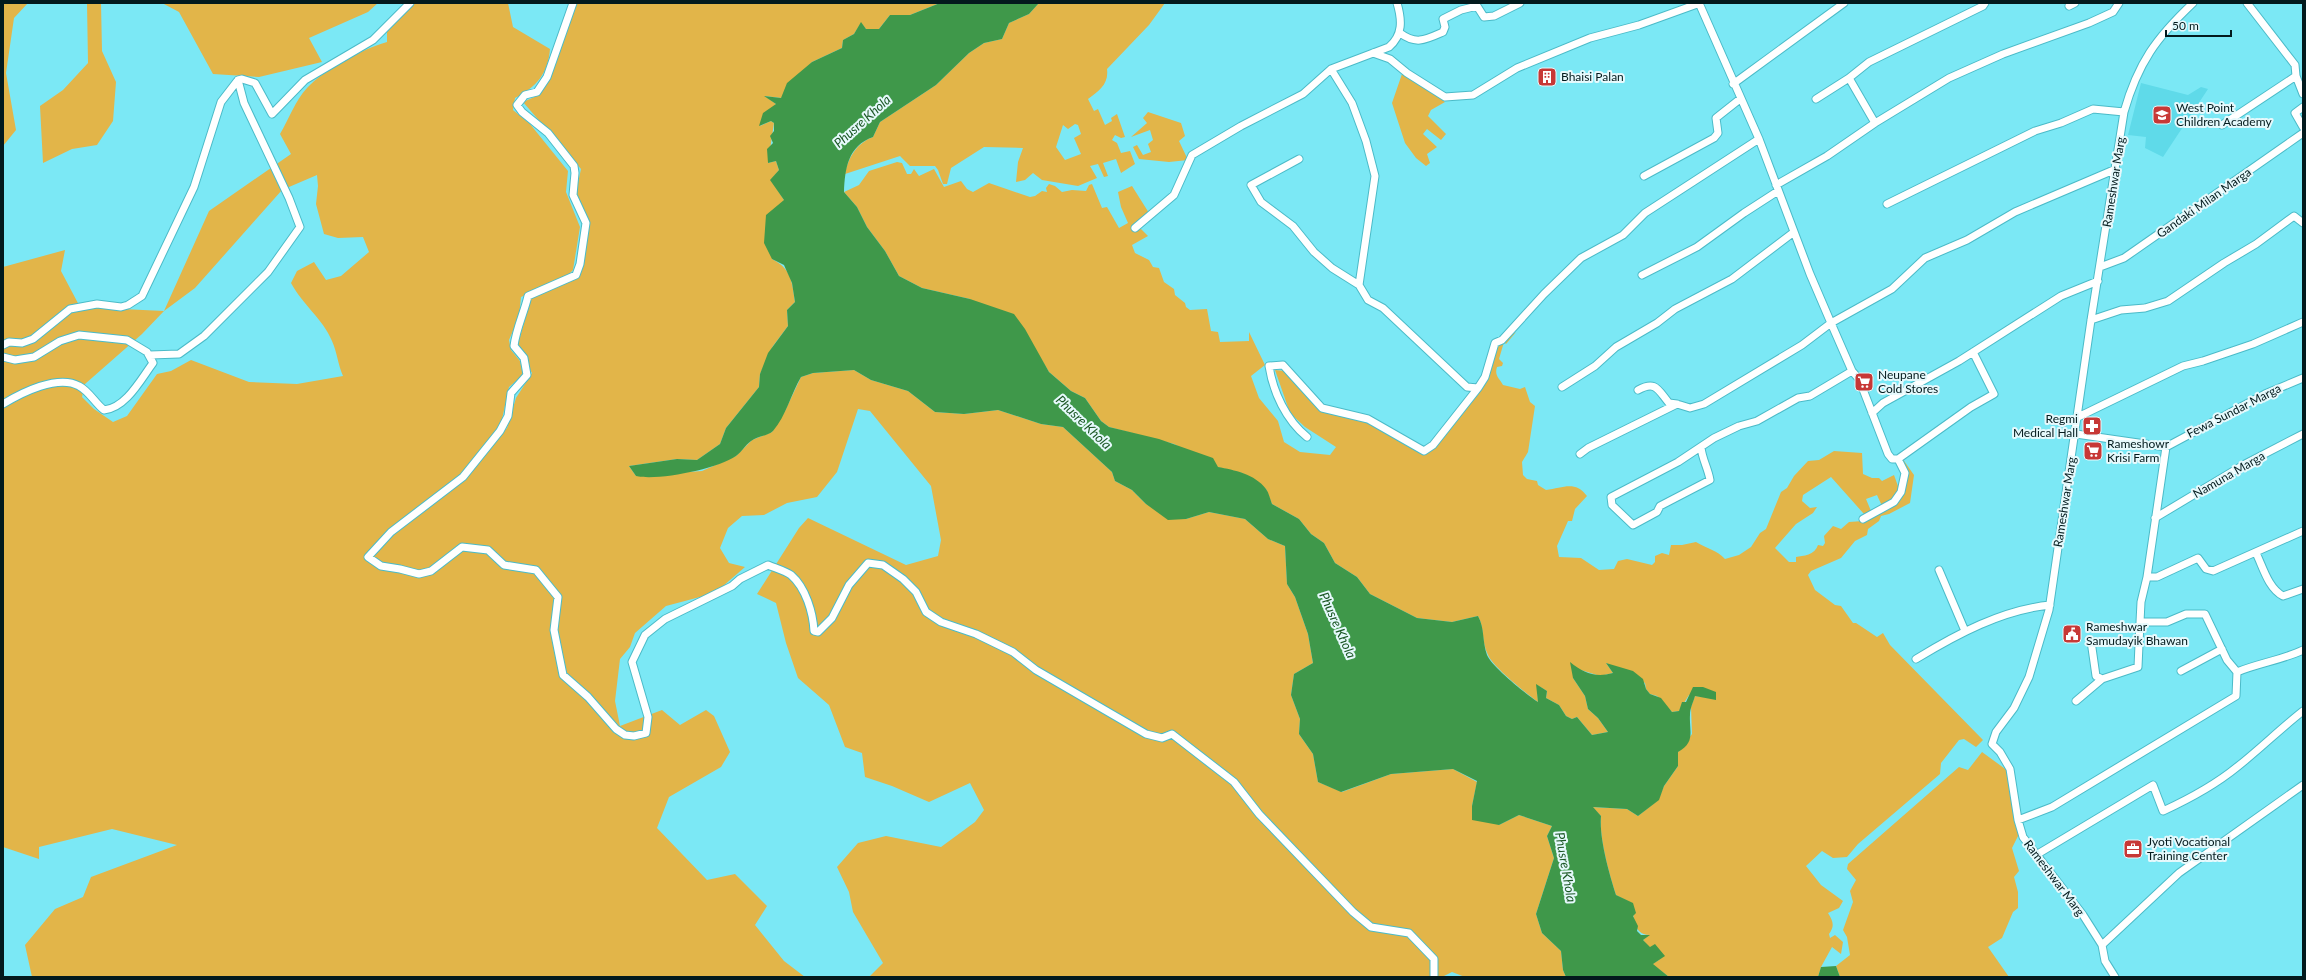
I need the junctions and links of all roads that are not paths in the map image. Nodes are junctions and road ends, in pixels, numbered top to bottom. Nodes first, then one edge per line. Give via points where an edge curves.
1 (410, 3) edge
2 (573, 3) edge
3 (1397, 3) edge
4 (1520, 3) edge
5 (1699, 3) edge
6 (1844, 3) edge
7 (1985, 3) edge
8 (2119, 3) edge
9 (2193, 3) edge
10 (2247, 3) edge
11 (1400, 33) junction
12 (1373, 54) junction
13 (1331, 69) junction
14 (2296, 76) junction
15 (1849, 78) junction
16 (238, 80) junction
17 (1733, 84) junction
18 (2303, 94) edge
19 (1740, 99) junction
20 (1816, 99) dead end
21 (2303, 107) edge
22 (2124, 112) junction
23 (1875, 123) junction
24 (2222, 125) dead end
25 (2303, 127) edge
26 (2303, 133) edge
27 (1759, 139) junction
28 (1299, 159) dead end
29 (2116, 169) junction
30 (1644, 176) dead end
31 (1777, 188) junction
32 (1887, 204) dead end
33 (2303, 223) edge
34 (1135, 228) dead end
35 (1794, 232) junction
36 (2100, 267) junction
37 (1642, 275) dead end
38 (2098, 281) junction
39 (1359, 285) junction
40 (2091, 320) junction
41 (2303, 322) edge
42 (1831, 323) junction
43 (3, 345) edge
44 (1973, 352) junction
45 (150, 355) junction
46 (3, 357) edge
47 (1852, 372) junction
48 (2303, 378) edge
49 (1562, 387) dead end
50 (1478, 388) junction
51 (1638, 390) dead end
52 (3, 404) edge
53 (1677, 404) junction
54 (1872, 413) junction
55 (2078, 417) junction
56 (2076, 434) junction
57 (2303, 434) edge
58 (1307, 436) dead end
59 (1701, 447) junction
60 (2166, 447) junction
61 (1580, 454) dead end
62 (1898, 458) junction
63 (2155, 518) junction
64 (1863, 519) dead end
65 (2303, 530) edge
66 (2256, 553) junction
67 (1939, 570) dead end
68 (2147, 577) junction
69 (2303, 589) edge
70 (2050, 606) junction
71 (2140, 622) junction
72 (1965, 631) junction
73 (2091, 641) dead end
74 (2222, 649) junction
75 (2303, 650) edge
76 (1916, 659) dead end
77 (2181, 671) dead end
78 (2237, 672) junction
79 (2102, 679) junction
80 (2076, 701) dead end
81 (2303, 711) edge
82 (2303, 784) edge
83 (2018, 820) junction
84 (2036, 854) junction
85 (2102, 945) junction
86 (1434, 977) edge
87 (2115, 977) edge

1 - 16 street via 373,40 305,80 272,114 255,83
2 - 86 street via 547,76 537,92 525,95 517,105 548,133 574,166 573,195 586,223 576,275 528,296 514,346 524,358 527,375 511,393 508,416 500,431 463,477 391,532 368,557 381,566 419,574 431,571 462,547 488,550 504,565 536,570 558,597 554,630 563,676 588,697 616,729 625,735 634,736 646,733 648,717 632,662 646,635 665,619 768,565 791,575 804,594 814,631 818,632 832,618 849,585 868,563 883,565 916,592 926,612 940,622 976,634 1013,652 1036,670 1146,734 1162,738 1172,734 1193,748 1234,782 1259,814 1352,912 1370,927 1409,933 1434,959
3 - 11 street via 1401,22
4 - 11 street via 1494,16 1484,17 1477,6 1461,10 1443,19 1443,32 1428,40 1410,40
5 - 12 street via 1639,25 1590,38 1517,68 1473,95 1445,96 1407,73 1390,59
5 - 17 street
6 - 17 street
7 - 15 street via 1869,62
8 - 23 street via 2113,12 2089,23 2003,54 1949,78
9 - 22 street, Rameshwar Marg via 2166,29 2147,55 2132,84
10 - 14 street via 2289,56 2295,65
11 - 12 street via 1389,47
12 - 13 street
13 - 34 street via 1303,94 1192,155 1174,195
13 - 39 street via 1352,103 1375,176
14 - 18 street
14 - 24 street
15 - 20 street
15 - 23 street
16 - 43 street via 221,102 194,187 142,296 121,307 98,304 70,309 33,339
16 - 45 street via 244,103 300,227 268,272 204,336 179,354
17 - 19 street
19 - 27 street
19 - 30 street via 1716,118 1718,133 1714,138
21 - 25 street via 2295,113
22 - 29 street, Rameshwar Marg
22 - 32 street via 2093,109 2035,131
23 - 31 street
26 - 36 street, Gandaki Milan Marga via 2124,258
27 - 31 street
27 - 50 street via 1645,213 1623,235 1581,258 1502,340 1495,343 1485,377
28 - 39 street via 1250,185 1261,202 1293,226 1314,252 1332,268
29 - 36 street, Rameshwar Marg
29 - 42 street via 2015,212 1966,240 1925,258 1892,289
31 - 35 street
31 - 37 street via 1697,247
33 - 40 street via 2294,216 2168,301 2145,308 2120,310
35 - 42 street
35 - 49 street via 1732,278 1675,308 1658,323 1616,347 1595,366
36 - 38 street, Rameshwar Marg
38 - 40 street, Rameshwar Marg
38 - 44 street via 2061,296
39 - 50 street via 1368,300 1383,308 1467,387
40 - 55 street, Rameshwar Marg
41 - 55 street via 2253,344 2183,366
42 - 47 street
42 - 53 street via 1802,345 1704,404 1690,408
44 - 54 street via 1882,403
44 - 62 street via 1994,394
45 - 46 street via 127,340 79,335 60,341 34,357 15,360
45 - 52 street via 153,363 123,401 113,409 104,410 80,386 67,381 24,391
47 - 54 street via 1859,379
47 - 59 street via 1810,396 1798,398 1757,421 1739,426
48 - 60 street, Fewa Sundar Marga via 2265,394
50 - 58 street via 1433,445 1424,451 1368,419 1322,408 1283,365 1270,366 1271,378 1286,415
51 - 53 street via 1648,385 1654,386 1669,403
53 - 61 street
54 - 62 street via 1888,454 1892,459
55 - 56 street, Rameshwar Marg
56 - 60 street
56 - 70 street, Rameshwar Marg
57 - 63 street, Namuna Marga via 2245,464
59 - 59 street via 1611,497 1612,505 1633,524 1657,512 1660,506 1710,480 1708,469 1703,462
60 - 63 street
62 - 64 street via 1905,473 1901,492 1894,502
63 - 68 street
65 - 66 street
66 - 68 street via 2213,571 2206,569 2198,558 2157,577
66 - 69 street via 2278,593 2283,596
67 - 72 street
68 - 71 street via 2141,602
70 - 72 street via 2028,607
70 - 83 street, Rameshwar Marg via 2030,678 2014,708 1996,732 1992,744 2010,769
71 - 74 street via 2167,622 2186,614 2205,614
71 - 79 street via 2138,667
72 - 76 street
73 - 79 street via 2096,676
74 - 77 street
74 - 78 street via 2226,660
75 - 78 street
78 - 83 street via 2236,696 2052,807
79 - 80 street
81 - 84 street via 2237,768 2184,801 2163,811 2153,785
82 - 85 street via 2179,873
83 - 84 street, Rameshwar Marg via 2023,838
84 - 85 street, Rameshwar Marg via 2083,915
85 - 87 street, Rameshwar Marg via 2105,961

